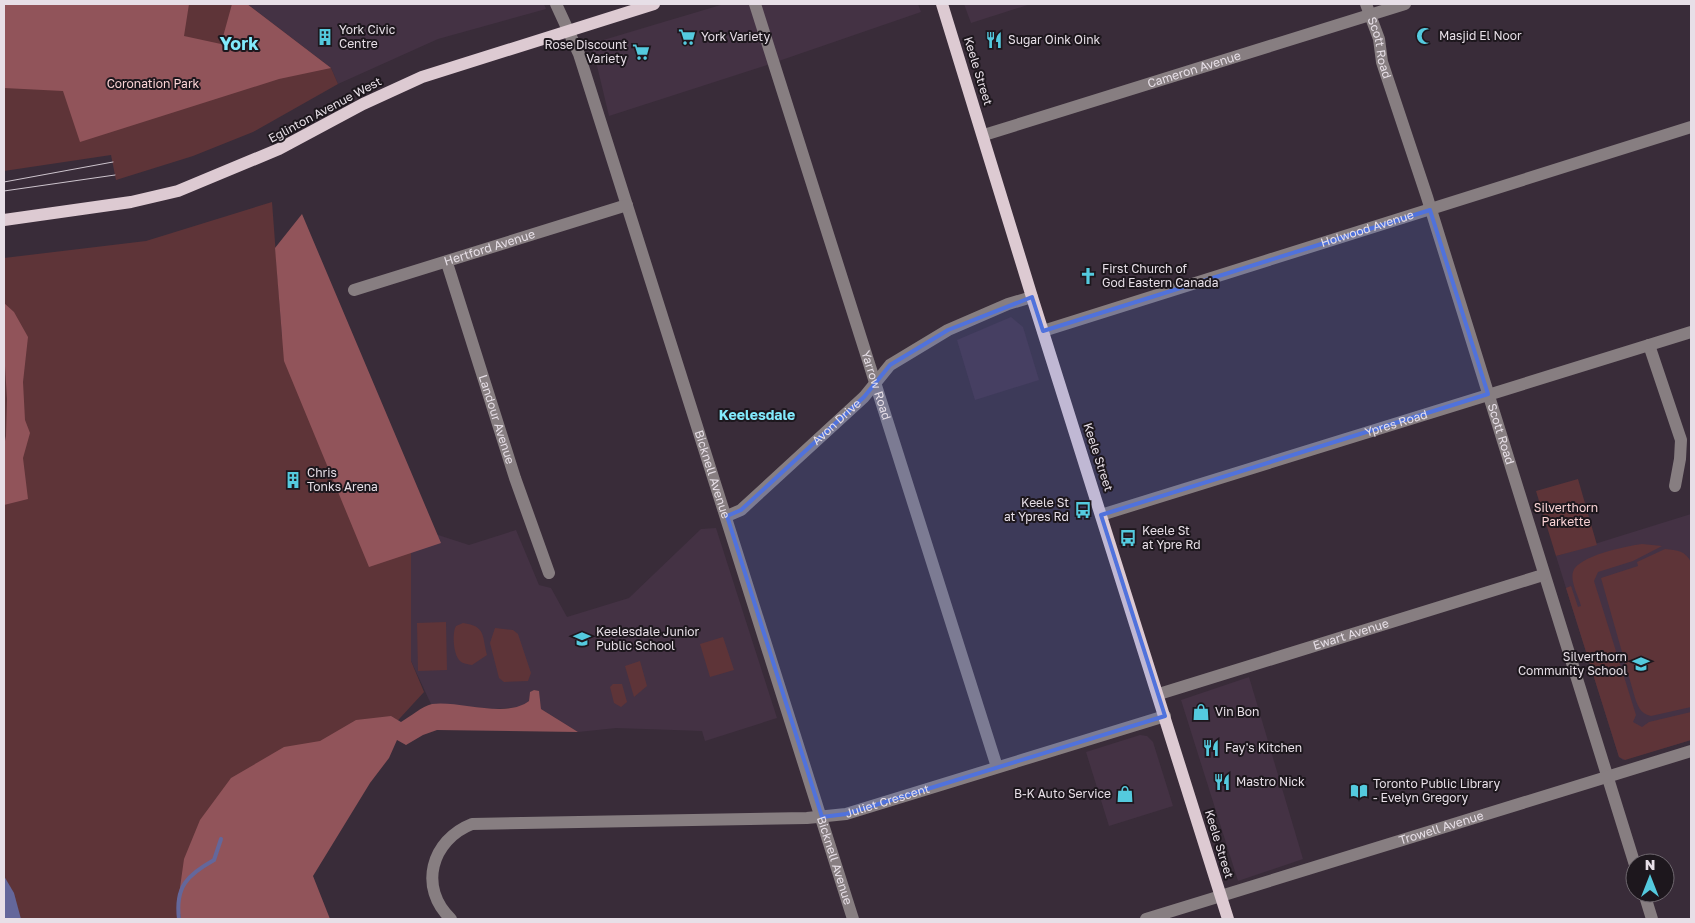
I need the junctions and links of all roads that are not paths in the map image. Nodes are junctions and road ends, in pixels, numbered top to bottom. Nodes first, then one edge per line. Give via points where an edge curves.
1 (556, 4) edge
2 (654, 4) edge
3 (755, 4) edge
4 (942, 4) edge
5 (1405, 4) edge
6 (1368, 9) edge
7 (569, 31) junction
8 (1691, 127) edge
9 (984, 135) junction
10 (627, 206) junction
11 (1430, 210) junction
12 (4, 220) edge
13 (446, 262) junction
14 (354, 290) dead end
15 (1032, 297) junction
16 (1043, 331) junction
17 (1691, 332) edge
18 (1649, 345) junction
19 (875, 380) junction
20 (1488, 394) junction
21 (1676, 486) dead end
22 (1101, 515) junction
23 (726, 516) junction
24 (549, 574) dead end
25 (1543, 575) junction
26 (1158, 694) junction
27 (1165, 716) junction
28 (1691, 750) edge
29 (996, 767) junction
30 (1608, 777) junction
31 (822, 817) junction
32 (1631, 853) edge
33 (1220, 896) junction
34 (1647, 903) edge
35 (451, 919) edge
36 (854, 919) edge
37 (1146, 919) edge
38 (1228, 919) edge
39 (1652, 919) edge

1 - 7 street, Bicknell Avenue
2 - 7 main road, Eglinton Avenue West
3 - 19 street, Yarrow Road
4 - 9 main road, Keele Street
5 - 6 street, Cameron Avenue
6 - 9 street, Cameron Avenue
6 - 11 street, Scott Road
7 - 10 street, Bicknell Avenue
7 - 12 main road, Eglinton Avenue West via 422,77 363,104 280,149 178,191 131,202
8 - 11 street, Holwood Avenue
9 - 15 main road, Keele Street
10 - 13 street, Hertford Avenue
10 - 23 street, Bicknell Avenue
11 - 16 street, Holwood Avenue
11 - 20 street, Scott Road
13 - 14 street, Hertford Avenue
13 - 24 street, Landour Avenue
15 - 16 main road, Keele Street
15 - 19 street, Avon Drive via 948,330 890,365
16 - 22 main road, Keele Street
17 - 18 street, Ypres Road
18 - 20 street, Ypres Road
18 - 21 street via 1680,440
19 - 23 street, Avon Drive via 864,397 741,510
19 - 29 street, Yarrow Road
20 - 22 street, Ypres Road
20 - 25 street, Scott Road
22 - 26 main road, Keele Street
23 - 31 street, Bicknell Avenue
25 - 26 street, Ewart Avenue
25 - 30 street, Scott Road
26 - 27 main road, Keele Street
27 - 29 street, Juliet Crescent
27 - 33 main road, Keele Street
28 - 30 street, Trowell Avenue
29 - 31 street, Juliet Crescent via 846,814
30 - 32 street, Scott Road
30 - 33 street, Trowell Avenue
31 - 35 street, Juliet Crescent via 479,823 454,834 437,855 433,871 434,895
31 - 36 street, Bicknell Avenue
33 - 37 street, Trowell Avenue
33 - 38 main road, Keele Street
34 - 39 street

